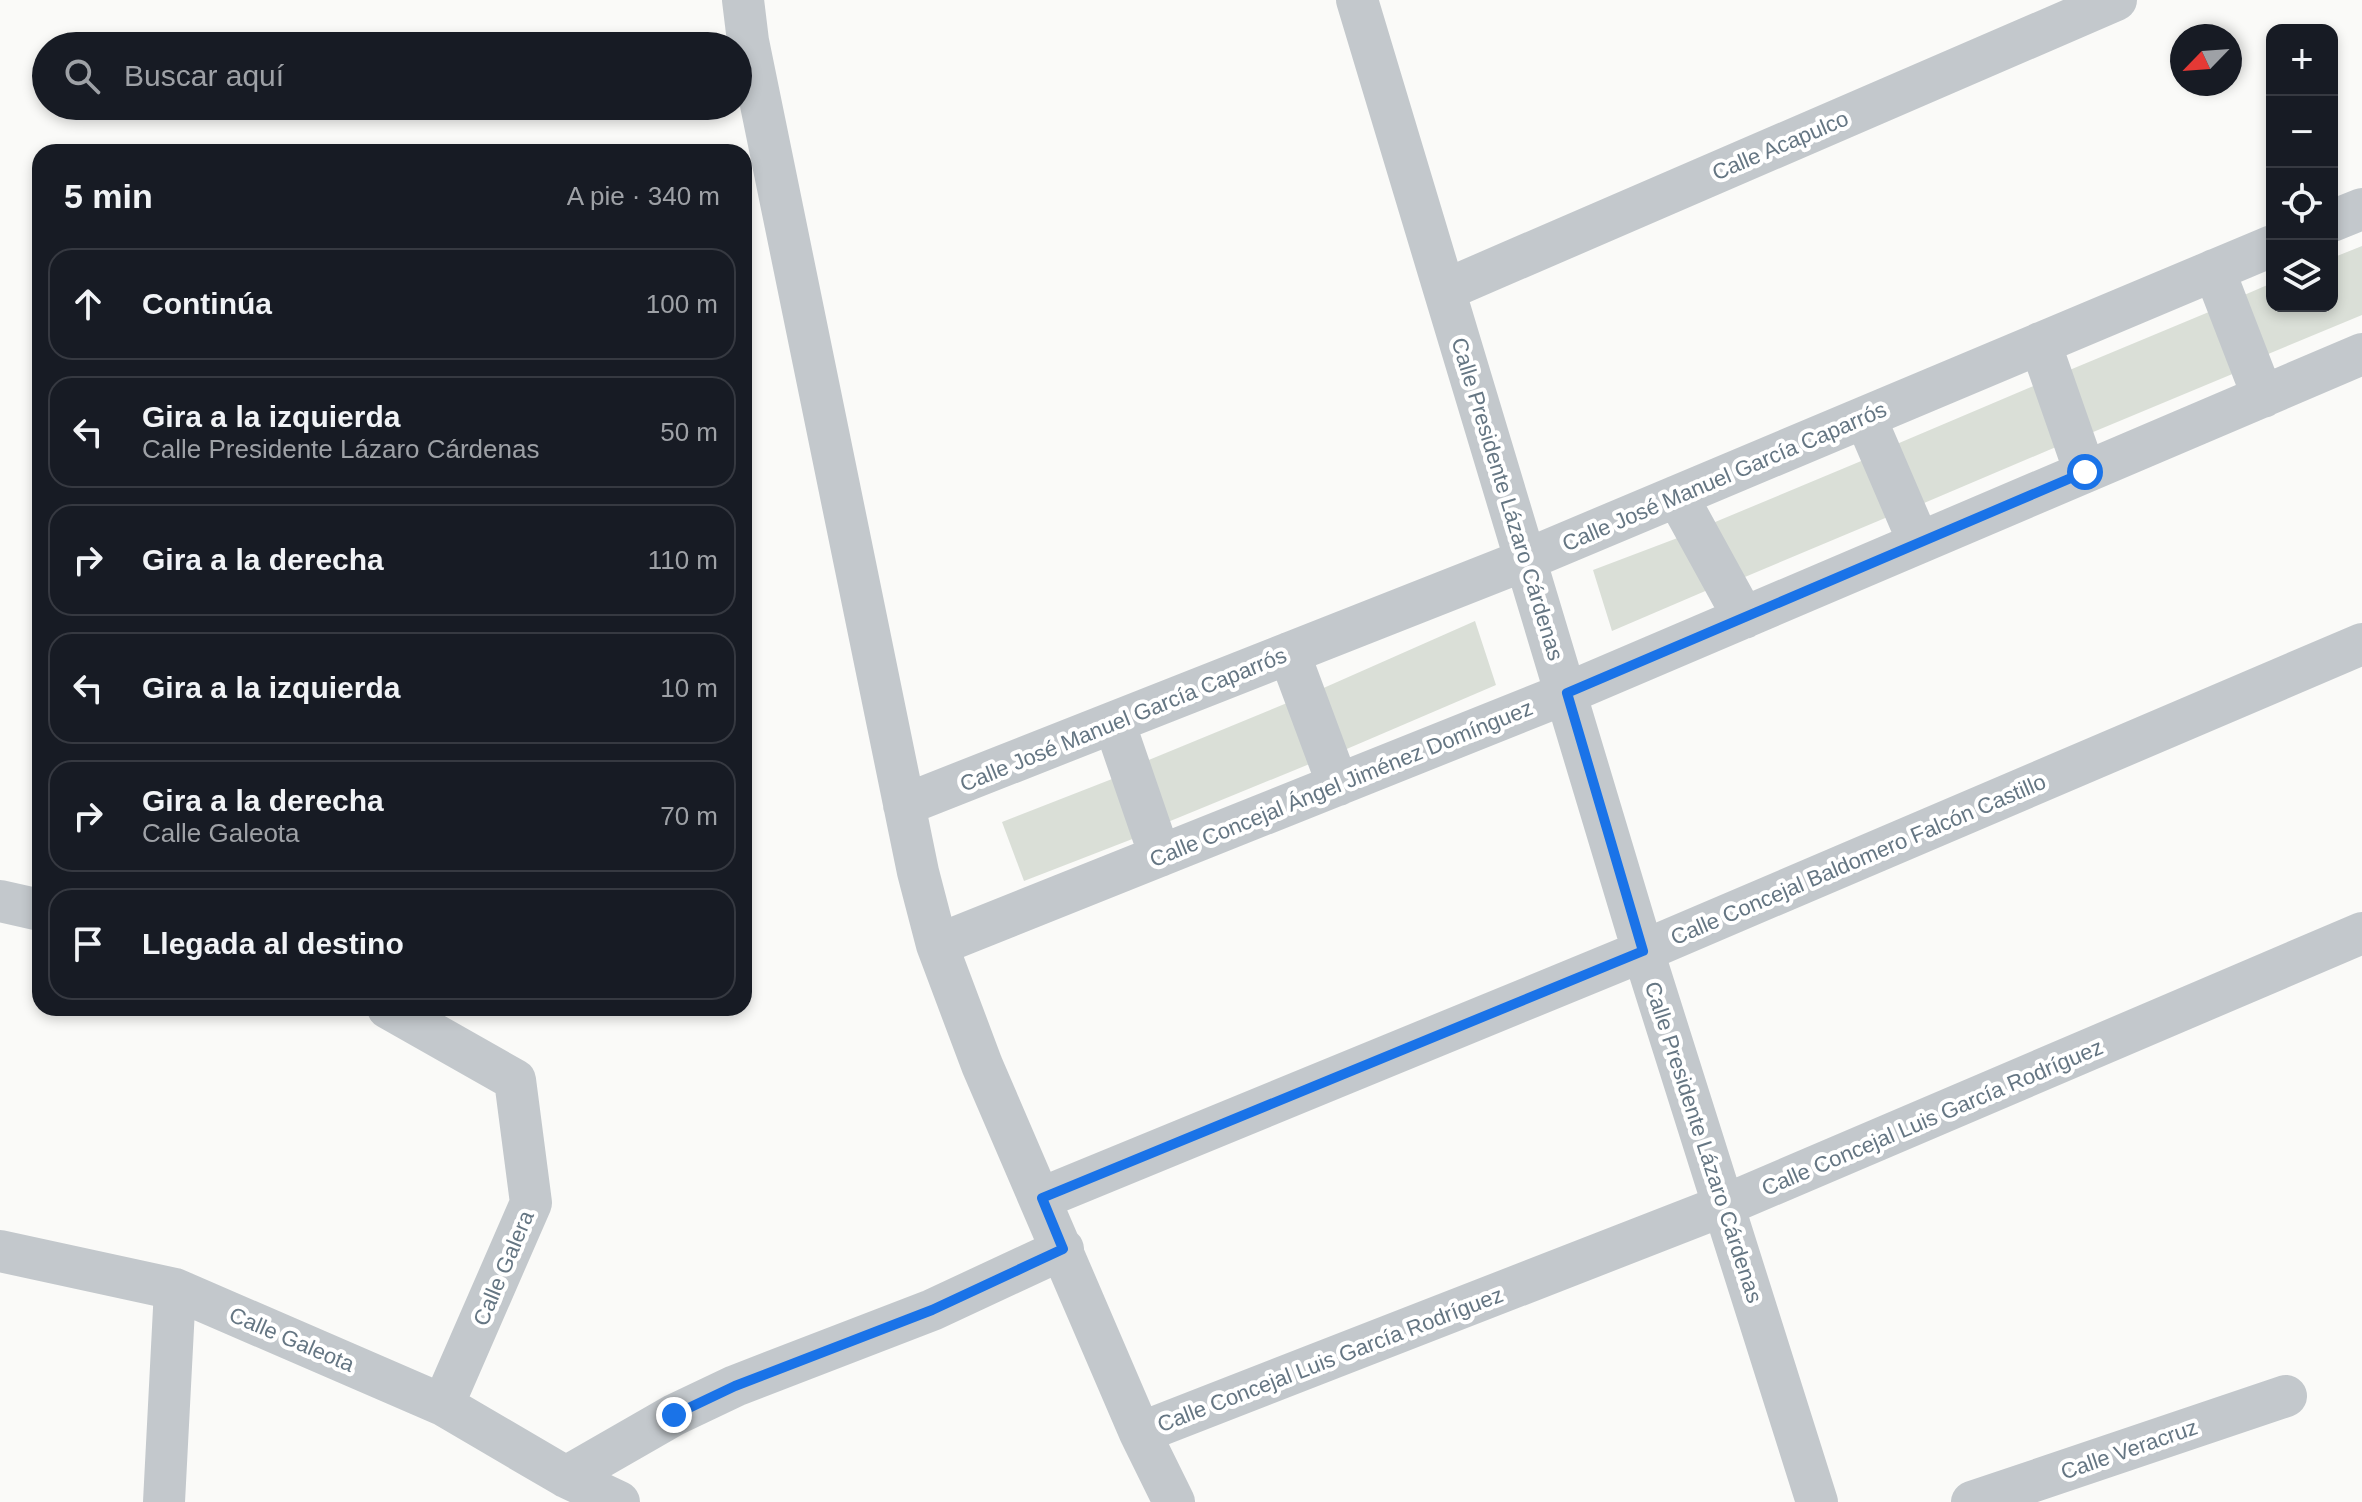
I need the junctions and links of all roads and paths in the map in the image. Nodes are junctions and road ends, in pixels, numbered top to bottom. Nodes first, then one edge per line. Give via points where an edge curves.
1 (743, 0) edge
2 (1357, 0) edge
3 (2116, 0) edge
4 (747, 32) edge
5 (752, 61) edge
6 (2362, 209) edge
7 (2338, 219) edge
8 (2266, 248) edge
9 (2214, 270) junction
10 (1445, 290) junction
11 (2040, 343) junction
12 (2362, 354) edge
13 (2263, 397) junction
14 (1865, 417) junction
15 (2085, 472) junction
16 (1677, 496) junction
17 (1919, 543) junction
18 (1525, 560) junction
19 (1744, 618) junction
20 (2362, 644) edge
21 (1289, 653) junction
22 (1567, 693) junction
23 (1114, 722) junction
24 (1338, 785) junction
25 (904, 805) junction
26 (1160, 856) junction
27 (0, 901) edge
28 (32, 908) edge
29 (2362, 933) edge
30 (937, 945) junction
31 (1643, 951) junction
32 (402, 1016) edge
33 (1042, 1198) junction
34 (1725, 1205) junction
35 (1063, 1249) junction
36 (0, 1251) edge
37 (175, 1289) junction
38 (2286, 1396) dead end
39 (443, 1405) junction
40 (1140, 1433) junction
41 (566, 1477) junction
42 (164, 1502) edge
43 (619, 1502) edge
44 (1174, 1502) edge
45 (1817, 1502) edge
46 (1972, 1502) edge

1 - 4 street
2 - 10 street, Calle Presidente Lázaro Cárdenas
3 - 10 street, Calle Acapulco
5 - 25 street
6 - 7 street
8 - 9 street, Calle José Manuel García Caparrós
9 - 11 street, Calle José Manuel García Caparrós
9 - 13 street
10 - 18 street, Calle Presidente Lázaro Cárdenas
11 - 14 street, Calle José Manuel García Caparrós
11 - 15 street
12 - 13 street, Calle Concejal Ángel Jiménez Domínguez
13 - 15 street, Calle Concejal Ángel Jiménez Domínguez
14 - 16 street, Calle José Manuel García Caparrós
14 - 17 street
15 - 17 street, Calle Concejal Ángel Jiménez Domínguez
16 - 18 street, Calle José Manuel García Caparrós
16 - 19 street
17 - 19 street, Calle Concejal Ángel Jiménez Domínguez
18 - 21 street, Calle José Manuel García Caparrós
18 - 22 street, Calle Presidente Lázaro Cárdenas
19 - 22 street, Calle Concejal Ángel Jiménez Domínguez
20 - 31 street, Calle Concejal Baldomero Falcón Castillo
21 - 23 street, Calle José Manuel García Caparrós
21 - 24 street
22 - 24 street, Calle Concejal Ángel Jiménez Domínguez
22 - 31 street, Calle Presidente Lázaro Cárdenas
23 - 25 street, Calle José Manuel García Caparrós
23 - 26 street
24 - 26 street, Calle Concejal Ángel Jiménez Domínguez
25 - 30 street
26 - 30 street, Calle Concejal Ángel Jiménez Domínguez
27 - 28 street
29 - 34 street, Calle Concejal Luis García Rodríguez
30 - 33 street via 982,1065
31 - 33 street, Calle Concejal Baldomero Falcón Castillo
31 - 34 street, Calle Presidente Lázaro Cárdenas
32 - 39 street, Calle Galera via 515,1080 531,1203
33 - 35 street
34 - 40 street, Calle Concejal Luis García Rodríguez
34 - 45 street, Calle Presidente Lázaro Cárdenas
35 - 40 street
35 - 41 street via 932,1310 735,1386
36 - 37 street, Calle Galeota
37 - 39 street, Calle Galeota
37 - 42 street
38 - 46 street, Calle Veracruz
39 - 41 street, Calle Galeota
40 - 44 street
41 - 43 street, Calle Galeota

